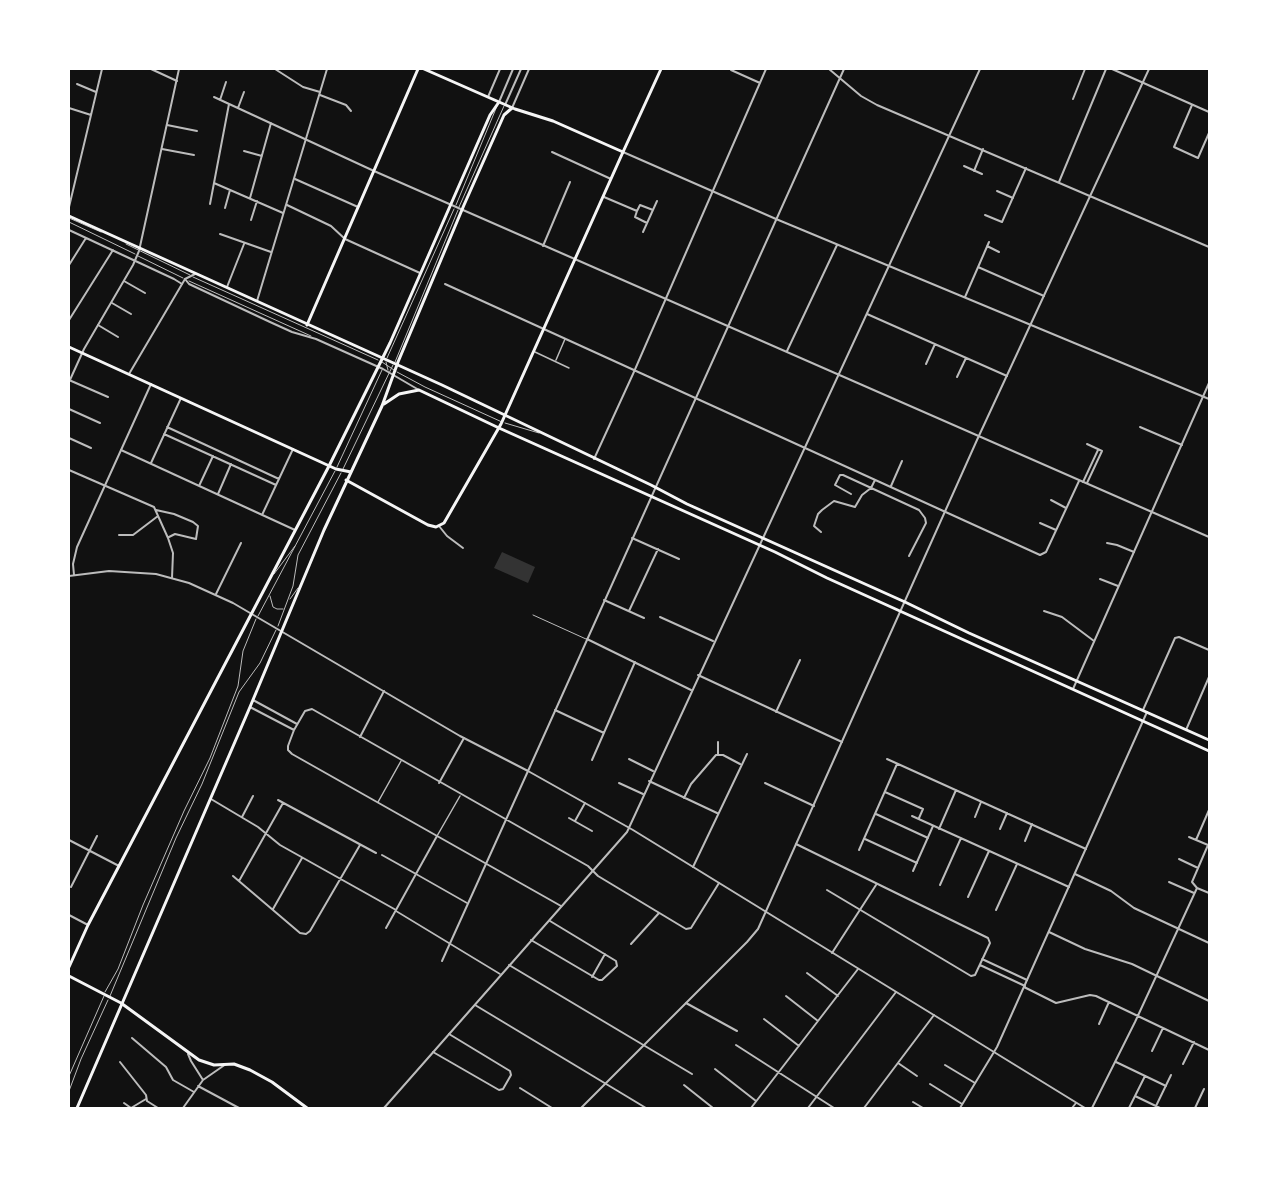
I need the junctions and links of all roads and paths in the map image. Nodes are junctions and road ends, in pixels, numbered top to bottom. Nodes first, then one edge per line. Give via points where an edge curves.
1 (102, 69) edge
2 (151, 69) edge
3 (179, 69) edge
4 (275, 69) edge
5 (327, 69) edge
6 (418, 69) edge
7 (424, 69) edge
8 (500, 69) edge
9 (513, 69) edge
10 (521, 69) edge
11 (529, 69) edge
12 (662, 69) edge
13 (766, 69) edge
14 (829, 69) edge
15 (844, 69) edge
16 (980, 69) edge
17 (1085, 69) edge
18 (1106, 69) edge
19 (1112, 69) edge
20 (1149, 69) edge
21 (731, 70) edge
22 (840, 78) junction
23 (177, 81) junction
24 (226, 82) dead end
25 (760, 83) junction
26 (1143, 83) junction
27 (77, 84) dead end
28 (96, 92) junction
29 (244, 92) dead end
30 (320, 94) junction
31 (214, 97) dead end
32 (488, 97) junction
33 (1073, 99) dead end
34 (220, 100) junction
35 (498, 102) junction
36 (229, 104) junction
37 (505, 105) junction
38 (1193, 105) junction
39 (69, 108) edge
40 (238, 108) junction
41 (512, 108) junction
42 (351, 111) dead end
43 (1209, 112) edge
44 (91, 115) junction
45 (271, 123) junction
46 (167, 125) junction
47 (197, 131) dead end
48 (1209, 134) edge
49 (950, 135) junction
50 (306, 140) junction
51 (162, 148) junction
52 (983, 149) junction
53 (244, 151) dead end
54 (552, 152) dead end
55 (623, 152) junction
56 (194, 155) dead end
57 (262, 156) junction
58 (964, 166) dead end
59 (1026, 168) junction
60 (375, 171) junction
61 (974, 171) junction
62 (982, 174) dead end
63 (295, 178) junction
64 (611, 179) junction
65 (570, 182) dead end
66 (1059, 182) junction
67 (214, 183) junction
68 (230, 190) junction
69 (997, 190) dead end
70 (714, 191) junction
71 (603, 196) junction
72 (1091, 196) junction
73 (250, 198) junction
74 (1013, 198) junction
75 (257, 201) junction
76 (657, 201) dead end
77 (210, 204) dead end
78 (287, 205) junction
79 (69, 207) edge
80 (358, 207) junction
81 (225, 208) dead end
82 (457, 208) junction
83 (652, 210) junction
84 (637, 211) junction
85 (284, 213) junction
86 (985, 215) dead end
87 (69, 217) edge
88 (776, 219) junction
89 (251, 220) dead end
90 (69, 222) edge
91 (647, 223) junction
92 (69, 230) edge
93 (643, 232) dead end
94 (220, 234) dead end
95 (86, 238) junction
96 (345, 239) junction
97 (989, 242) dead end
98 (244, 244) junction
99 (837, 245) junction
100 (543, 246) junction
101 (987, 246) junction
102 (1209, 247) edge
103 (113, 250) junction
104 (140, 250) junction
105 (999, 252) dead end
106 (272, 253) junction
107 (138, 256) junction
108 (575, 259) junction
109 (136, 261) junction
110 (69, 265) edge
111 (889, 266) junction
112 (978, 267) junction
113 (429, 268) junction
114 (421, 273) junction
115 (198, 274) junction
116 (190, 276) junction
117 (185, 279) junction
118 (124, 281) junction
119 (182, 284) junction
120 (446, 284) dead end
121 (227, 287) junction
122 (145, 292) dead end
123 (1044, 296) junction
124 (965, 297) junction
125 (666, 298) junction
126 (257, 301) junction
127 (112, 303) junction
128 (132, 314) dead end
129 (866, 314) junction
130 (69, 320) edge
131 (98, 325) junction
132 (307, 325) junction
133 (1031, 325) junction
134 (728, 326) junction
135 (544, 329) junction
136 (118, 337) dead end
137 (565, 339) junction
138 (935, 344) junction
139 (69, 347) edge
140 (534, 351) junction
141 (787, 351) junction
142 (82, 353) junction
143 (966, 358) junction
144 (380, 359) junction
145 (555, 361) junction
146 (385, 362) junction
147 (926, 364) dead end
148 (394, 366) junction
149 (377, 367) junction
150 (569, 368) dead end
151 (383, 369) junction
152 (635, 370) junction
153 (388, 372) junction
154 (395, 373) junction
155 (838, 373) junction
156 (129, 374) junction
157 (1007, 376) junction
158 (957, 377) dead end
159 (69, 380) edge
160 (1209, 383) edge
161 (151, 384) junction
162 (419, 390) junction
163 (108, 397) dead end
164 (1203, 397) junction
165 (181, 398) junction
166 (696, 398) junction
167 (1209, 399) edge
168 (382, 406) junction
169 (69, 409) edge
170 (505, 415) junction
171 (502, 422) junction
172 (100, 423) dead end
173 (1140, 427) dead end
174 (167, 428) junction
175 (498, 428) junction
176 (164, 434) junction
177 (979, 435) junction
178 (549, 436) junction
179 (69, 438) edge
180 (1087, 444) dead end
181 (1182, 445) junction
182 (804, 447) junction
183 (91, 448) dead end
184 (293, 449) junction
185 (121, 450) junction
186 (213, 456) junction
187 (594, 459) junction
188 (902, 461) dead end
189 (151, 463) junction
190 (231, 464) junction
191 (329, 466) junction
192 (336, 469) junction
193 (69, 470) edge
194 (342, 471) junction
195 (351, 471) junction
196 (279, 479) junction
197 (346, 480) junction
198 (874, 480) junction
199 (1083, 482) junction
200 (276, 485) junction
201 (104, 486) junction
202 (199, 486) junction
203 (890, 487) junction
204 (655, 488) junction
205 (871, 488) junction
206 (218, 494) junction
207 (851, 494) dead end
208 (651, 497) junction
209 (1051, 500) dead end
210 (1066, 508) junction
211 (156, 510) junction
212 (945, 512) junction
213 (1152, 512) junction
214 (262, 515) junction
215 (158, 516) junction
216 (1040, 524) dead end
217 (439, 526) junction
218 (296, 530) junction
219 (1056, 530) junction
220 (820, 531) dead end
221 (119, 535) dead end
222 (762, 537) junction
223 (1209, 537) edge
224 (168, 538) junction
225 (632, 538) junction
226 (241, 543) dead end
227 (298, 543) junction
228 (1107, 543) dead end
229 (759, 544) junction
230 (463, 548) dead end
231 (658, 549) junction
232 (1134, 552) junction
233 (909, 556) dead end
234 (679, 559) dead end
235 (74, 574) junction
236 (69, 576) edge
237 (172, 578) junction
238 (271, 578) junction
239 (1100, 579) dead end
240 (301, 585) junction
241 (1118, 586) junction
242 (216, 594) junction
243 (270, 594) junction
244 (604, 600) junction
245 (288, 601) junction
246 (904, 602) junction
247 (285, 608) junction
248 (629, 611) junction
249 (900, 611) junction
250 (1044, 611) dead end
251 (251, 614) junction
252 (533, 615) dead end
253 (660, 617) dead end
254 (257, 618) junction
255 (644, 618) dead end
256 (276, 630) junction
257 (281, 633) junction
258 (587, 639) junction
259 (713, 641) junction
260 (1094, 641) junction
261 (1209, 650) edge
262 (800, 660) dead end
263 (635, 662) junction
264 (698, 675) junction
265 (1209, 677) edge
266 (1077, 680) junction
267 (1073, 689) junction
268 (691, 690) junction
269 (384, 692) junction
270 (253, 700) junction
271 (250, 707) junction
272 (555, 710) junction
273 (1143, 710) junction
274 (776, 712) junction
275 (1147, 712) junction
276 (1143, 721) junction
277 (297, 724) junction
278 (294, 730) junction
279 (1186, 730) junction
280 (604, 733) junction
281 (360, 738) junction
282 (465, 738) junction
283 (1209, 740) edge
284 (718, 742) dead end
285 (842, 742) junction
286 (1209, 751) edge
287 (718, 754) junction
288 (747, 754) dead end
289 (629, 759) dead end
290 (887, 759) dead end
291 (592, 760) dead end
292 (401, 761) junction
293 (740, 764) junction
294 (897, 764) junction
295 (528, 771) junction
296 (653, 771) junction
297 (648, 782) junction
298 (440, 783) junction
299 (619, 783) dead end
300 (765, 783) dead end
301 (956, 790) junction
302 (885, 792) junction
303 (461, 795) junction
304 (643, 795) junction
305 (253, 796) dead end
306 (684, 798) junction
307 (210, 799) junction
308 (278, 800) dead end
309 (981, 802) junction
310 (283, 803) junction
311 (378, 803) junction
312 (585, 803) junction
313 (814, 806) junction
314 (1209, 810) edge
315 (717, 813) junction
316 (1007, 813) junction
317 (876, 814) junction
318 (912, 816) dead end
319 (242, 817) junction
320 (975, 817) dead end
321 (569, 818) dead end
322 (919, 819) junction
323 (505, 820) junction
324 (575, 821) junction
325 (1032, 825) junction
326 (933, 826) junction
327 (629, 827) junction
328 (939, 829) junction
329 (1000, 829) dead end
330 (592, 831) dead end
331 (266, 834) junction
332 (97, 836) dead end
333 (437, 836) junction
334 (1189, 837) dead end
335 (864, 838) junction
336 (928, 838) junction
337 (961, 838) junction
338 (69, 840) edge
339 (1196, 840) junction
340 (1025, 841) dead end
341 (796, 844) junction
342 (360, 845) junction
343 (1209, 845) edge
344 (1086, 849) junction
345 (859, 850) dead end
346 (89, 851) junction
347 (989, 851) junction
348 (376, 854) dead end
349 (382, 855) dead end
350 (302, 858) junction
351 (1179, 860) dead end
352 (916, 863) junction
353 (486, 864) junction
354 (1017, 864) junction
355 (119, 866) junction
356 (693, 867) junction
357 (1198, 868) junction
358 (913, 871) dead end
359 (592, 872) junction
360 (1075, 873) junction
361 (416, 874) junction
362 (233, 876) dead end
363 (69, 878) edge
364 (340, 879) junction
365 (74, 880) junction
366 (239, 881) junction
367 (1169, 882) dead end
368 (719, 883) junction
369 (876, 885) junction
370 (940, 885) dead end
371 (71, 887) dead end
372 (1069, 887) junction
373 (1197, 888) junction
374 (827, 891) dead end
375 (1194, 893) junction
376 (1209, 893) edge
377 (968, 897) dead end
378 (468, 904) junction
379 (561, 906) junction
380 (273, 909) junction
381 (860, 909) junction
382 (396, 910) junction
383 (996, 910) dead end
384 (765, 912) junction
385 (659, 913) junction
386 (69, 915) edge
387 (549, 921) junction
388 (88, 925) junction
389 (386, 928) dead end
390 (1178, 928) junction
391 (1049, 932) junction
392 (531, 940) junction
393 (450, 943) junction
394 (1209, 943) edge
395 (631, 944) dead end
396 (832, 953) junction
397 (605, 954) junction
398 (982, 959) junction
399 (442, 961) dead end
400 (509, 965) junction
401 (980, 965) junction
402 (69, 967) edge
403 (858, 969) junction
404 (807, 973) dead end
405 (501, 974) junction
406 (69, 976) edge
407 (592, 976) junction
408 (1157, 976) junction
409 (1027, 980) junction
410 (1024, 987) junction
411 (896, 992) junction
412 (104, 994) junction
413 (786, 996) dead end
414 (838, 996) junction
415 (109, 997) junction
416 (1209, 1001) edge
417 (1109, 1002) junction
418 (122, 1003) junction
419 (686, 1003) junction
420 (475, 1005) junction
421 (934, 1016) junction
422 (1138, 1016) junction
423 (764, 1019) dead end
424 (818, 1021) junction
425 (1099, 1024) dead end
426 (1163, 1028) junction
427 (737, 1031) dead end
428 (449, 1034) junction
429 (132, 1038) dead end
430 (1194, 1042) junction
431 (644, 1045) junction
432 (736, 1045) dead end
433 (799, 1046) junction
434 (1209, 1050) edge
435 (1152, 1051) dead end
436 (188, 1052) junction
437 (433, 1052) junction
438 (995, 1053) junction
439 (120, 1062) dead end
440 (1116, 1062) junction
441 (898, 1063) junction
442 (226, 1064) junction
443 (1183, 1064) dead end
444 (945, 1065) dead end
445 (715, 1069) dead end
446 (778, 1073) junction
447 (692, 1074) dead end
448 (1171, 1075) dead end
449 (69, 1076) edge
450 (916, 1076) dead end
451 (1145, 1076) junction
452 (203, 1080) junction
453 (975, 1083) junction
454 (605, 1084) junction
455 (930, 1084) dead end
456 (684, 1085) dead end
457 (198, 1086) junction
458 (1166, 1086) junction
459 (520, 1088) dead end
460 (1204, 1089) dead end
461 (69, 1091) edge
462 (194, 1092) junction
463 (1135, 1096) junction
464 (816, 1097) junction
465 (146, 1100) junction
466 (756, 1101) junction
467 (912, 1102) dead end
468 (1076, 1102) junction
469 (124, 1103) dead end
470 (962, 1104) junction
471 (1158, 1107) edge
472 (77, 1108) edge
473 (158, 1108) edge
474 (183, 1108) edge
475 (239, 1108) edge
476 (307, 1108) edge
477 (384, 1108) edge
478 (552, 1108) edge
479 (581, 1108) edge
480 (646, 1108) edge
481 (713, 1108) edge
482 (751, 1108) edge
483 (808, 1108) edge
484 (834, 1108) edge
485 (864, 1108) edge
486 (922, 1108) edge
487 (960, 1108) edge
488 (1072, 1108) edge
489 (1084, 1108) edge
490 (1092, 1108) edge
491 (1129, 1108) edge
492 (1196, 1108) edge

1 - 28 street
2 - 23 street
3 - 23 street
4 - 30 street
5 - 30 street
6 - 60 main road
7 - 32 main road
8 - 32 street
9 - 35 street
10 - 37 street
11 - 41 street
12 - 55 main road
13 - 25 street
14 - 22 street
15 - 22 street
16 - 49 street
17 - 33 street
18 - 66 street
19 - 26 street
20 - 26 street
21 - 25 street
22 - 49 street via 877,105
22 - 88 street
23 - 46 street
24 - 34 street
25 - 70 street
26 - 38 street
26 - 72 street
27 - 28 street
28 - 44 street
29 - 40 street
30 - 42 street
30 - 50 street
31 - 34 street
32 - 35 main road
34 - 36 street
35 - 37 main road
35 - 82 main road
36 - 40 street
36 - 67 street
37 - 41 main road
37 - 82 lane
38 - 43 street
38 - 48 street via 1174,147 1198,158
39 - 44 street
40 - 45 street
41 - 55 main road via 553,121
41 - 82 main road via 504,115
44 - 79 street
45 - 50 street
45 - 57 street
46 - 47 street
46 - 51 street
49 - 52 street
49 - 111 street
50 - 60 street
50 - 63 street
51 - 56 street
51 - 104 street
52 - 59 street
52 - 61 street
53 - 57 street
54 - 64 street
55 - 64 main road
55 - 70 street
57 - 73 street
58 - 61 street
59 - 66 street
59 - 74 street
60 - 80 main road
60 - 82 street
61 - 62 street
63 - 78 street
63 - 80 street
64 - 71 main road
65 - 100 street
66 - 72 street
67 - 68 street
67 - 77 street
68 - 73 street
68 - 81 street
69 - 74 street
70 - 88 street
70 - 125 street
71 - 84 street
71 - 108 main road
72 - 102 street
72 - 123 street
73 - 75 street
74 - 86 street via 1002,222
75 - 85 street
75 - 89 street
76 - 83 street
78 - 85 street
78 - 96 street via 330,226
80 - 96 main road
82 - 100 street
82 - 113 lane
82 - 114 main road
82 - 148 main road
83 - 84 street via 640,205
83 - 91 street
84 - 91 street via 635,218
85 - 106 street
87 - 104 main road
88 - 99 street
88 - 134 street
90 - 107 lane
91 - 93 street
92 - 95 street
94 - 98 street
95 - 103 street
95 - 110 street
96 - 114 street
96 - 132 main road
97 - 101 street
98 - 106 street
98 - 121 street
99 - 111 street
99 - 141 street
100 - 108 street
101 - 105 street
101 - 112 street
103 - 109 street
103 - 130 street
104 - 107 street
104 - 115 main road
104 - 116 lane
106 - 126 street
107 - 109 street
107 - 117 lane
108 - 125 street
108 - 135 main road
109 - 118 street
109 - 119 street
111 - 124 street
111 - 129 street
112 - 123 street
112 - 124 street
113 - 114 lane
113 - 146 lane
114 - 144 main road
115 - 116 street
115 - 121 main road
116 - 117 street
116 - 144 lane
117 - 119 street
117 - 149 street via 281,327
118 - 122 street
118 - 127 street
119 - 156 street
120 - 135 street
121 - 126 main road
123 - 133 street
124 - 133 street
125 - 134 street
125 - 152 street
126 - 132 main road
127 - 128 street
127 - 131 street
129 - 138 street
129 - 155 street
131 - 136 street
131 - 142 street
132 - 144 main road
133 - 157 street
133 - 164 street
134 - 141 street
134 - 166 street
135 - 137 street
135 - 140 main road
137 - 145 street
137 - 152 street
138 - 143 street
138 - 147 street
139 - 142 main road
140 - 145 street
140 - 170 main road
141 - 155 street
142 - 156 main road
142 - 159 street
143 - 157 street
143 - 158 street
144 - 146 main road
144 - 149 main road
145 - 150 street
146 - 148 main road
146 - 151 lane
146 - 153 lane
148 - 153 lane
148 - 154 main road
148 - 170 main road
149 - 151 street
149 - 191 main road
151 - 153 street
151 - 192 lane
152 - 166 street
152 - 187 street
153 - 154 street
153 - 194 lane
154 - 162 street
154 - 168 main road
154 - 171 lane
155 - 177 street
155 - 182 street
156 - 161 main road
157 - 177 street
159 - 163 street
160 - 164 street
161 - 165 main road
161 - 185 street
162 - 168 main road via 399,394
162 - 175 main road
164 - 167 street
164 - 181 street
165 - 174 street
165 - 184 main road
166 - 182 street
166 - 204 street
168 - 195 main road
169 - 172 street
170 - 171 main road
170 - 178 main road
171 - 175 main road
171 - 178 lane
173 - 181 street
174 - 176 street
174 - 196 street
175 - 208 main road
175 - 217 main road via 446,521
176 - 186 street
176 - 189 street
177 - 199 street
177 - 212 street
178 - 187 main road
179 - 183 street
180 - 199 street via 1100,450
181 - 213 street
182 - 198 street
182 - 222 street
184 - 191 main road
184 - 196 street
185 - 189 street
185 - 201 street
186 - 190 street
186 - 202 street
187 - 204 main road
188 - 203 street
189 - 202 street
190 - 200 street
190 - 206 street
191 - 192 main road
191 - 218 main road
192 - 194 main road
192 - 227 lane
193 - 201 street
194 - 195 main road
194 - 245 lane via 298,555
195 - 197 main road
196 - 200 street
197 - 217 main road via 428,525
197 - 240 main road
198 - 203 street
198 - 205 street
199 - 210 street
199 - 213 street
200 - 214 street
201 - 211 street
201 - 235 street via 77,547
202 - 206 street
203 - 212 street
204 - 208 street
204 - 222 main road
205 - 207 street via 840,475 835,485
205 - 220 street via 855,507 834,501 829,504 818,514 815,529
205 - 233 street via 919,510 926,518
206 - 214 street
208 - 225 street
208 - 229 main road
209 - 210 street
210 - 219 street
211 - 215 street
211 - 224 street via 198,526 196,539 175,534
212 - 219 street via 1042,555
212 - 246 street
213 - 223 street
213 - 232 street
214 - 218 street
215 - 221 street via 133,535
215 - 224 street
216 - 219 street
217 - 230 street
218 - 238 main road
222 - 229 street
222 - 246 main road
224 - 237 street via 174,560
225 - 231 street
225 - 244 street
226 - 242 street
227 - 238 lane
227 - 243 lane
228 - 232 street
229 - 249 main road
229 - 259 street
231 - 234 street
231 - 248 street
232 - 241 street
235 - 236 street
235 - 237 street via 116,571
237 - 242 street
238 - 251 main road
239 - 241 street
240 - 245 lane
240 - 257 main road
241 - 260 street
242 - 251 street
243 - 247 lane via 273,607
243 - 254 lane
244 - 248 street
244 - 258 street
245 - 247 lane
246 - 249 street
246 - 266 main road
247 - 256 lane
248 - 255 street
249 - 267 main road
249 - 285 street
250 - 260 street via 1062,617
251 - 254 street
251 - 355 main road
252 - 258 lane
253 - 259 street
254 - 256 street
254 - 412 lane via 243,651 238,686 210,758
256 - 257 street
256 - 415 lane via 260,663 239,692
257 - 269 street
257 - 270 main road
258 - 263 street
258 - 272 street
259 - 264 street
260 - 266 street
261 - 273 street via 1175,638
262 - 274 street
263 - 268 street
263 - 280 street
264 - 268 street
264 - 274 street
265 - 279 street
266 - 267 street
266 - 273 main road
267 - 276 main road
268 - 296 street
269 - 281 street
269 - 282 street
270 - 271 main road
270 - 277 street
271 - 278 street
271 - 307 main road
272 - 280 street
272 - 295 street
273 - 275 main road
274 - 285 street
275 - 276 street
275 - 279 main road
276 - 286 main road
276 - 344 street
277 - 278 street
277 - 281 street via 305,711 312,710
278 - 311 street via 288,746 292,754
279 - 283 main road
280 - 291 street
281 - 292 street
282 - 295 street
282 - 298 street
284 - 287 street
285 - 313 street
287 - 293 street
287 - 306 street via 691,784
288 - 293 street
289 - 296 street
290 - 294 street
292 - 298 street
292 - 311 street
293 - 315 street
294 - 301 street
294 - 302 street
295 - 312 street
295 - 323 street
296 - 297 street
297 - 304 street
297 - 306 street
298 - 303 street
299 - 304 street
300 - 313 street
301 - 309 street
301 - 328 street
302 - 317 street
302 - 322 street via 923,809
303 - 323 street
303 - 333 street
304 - 327 street
305 - 319 street
306 - 315 street
307 - 319 street
307 - 418 main road
308 - 310 street
309 - 316 street
309 - 320 street
310 - 331 street
310 - 342 street
311 - 333 street
312 - 324 street
312 - 327 street
313 - 341 street
314 - 339 street
315 - 356 street
316 - 325 street
316 - 329 street
317 - 335 street
317 - 336 street
318 - 322 street
319 - 331 street
321 - 324 street
322 - 326 street
323 - 353 street
323 - 359 street via 588,866
324 - 330 street
325 - 340 street
325 - 344 street
326 - 328 street
326 - 336 street
327 - 356 street
327 - 359 street
328 - 337 street
331 - 350 street
331 - 366 street
332 - 346 street
333 - 353 street
333 - 361 street
334 - 339 street
335 - 345 street
335 - 352 street
336 - 352 street
337 - 347 street
337 - 370 street
338 - 346 street
339 - 343 street
341 - 369 street
341 - 384 street
342 - 348 street
342 - 364 street
343 - 357 street
344 - 360 street
346 - 355 street
346 - 365 street
347 - 354 street
347 - 377 street
349 - 361 street
350 - 364 street
350 - 380 street
351 - 357 street
352 - 358 street
353 - 378 street
353 - 379 street
354 - 372 street
354 - 383 street
355 - 388 main road
356 - 368 street
357 - 373 street via 1192,882
359 - 379 street
359 - 385 street
360 - 372 street
360 - 390 street via 1134,908
361 - 378 street
361 - 382 street
362 - 366 street
363 - 365 street
364 - 380 street via 306,934
364 - 382 street
365 - 371 street
366 - 380 street
367 - 375 street
368 - 384 street
368 - 385 street via 689,929
369 - 381 street
369 - 398 street via 989,939
372 - 391 street
373 - 375 street
373 - 376 street
374 - 381 street
375 - 390 street
378 - 393 street
379 - 387 street
381 - 396 street
381 - 401 street via 973,976
382 - 389 street
382 - 393 street
384 - 396 street
384 - 419 street via 751,938
385 - 395 street
386 - 388 street
387 - 392 street
387 - 397 street
388 - 402 main road
390 - 394 street
390 - 408 street
391 - 408 street
391 - 409 street
392 - 400 street
392 - 407 street
393 - 399 street
393 - 405 street
396 - 403 street
397 - 407 street
397 - 407 street via 617,966 602,980
398 - 401 street
398 - 409 street
400 - 405 street
400 - 431 street
401 - 410 street
403 - 411 street
403 - 414 street
404 - 414 street
405 - 420 street
406 - 412 main road
408 - 416 street
408 - 422 street
409 - 410 street
410 - 417 street via 1056,1003 1090,995
410 - 438 street
411 - 421 street
411 - 464 street
412 - 415 main road
412 - 449 lane
413 - 424 street
414 - 424 street
415 - 418 main road
415 - 461 lane
417 - 422 street
417 - 425 street
418 - 436 main road
418 - 472 main road
419 - 427 street
419 - 431 street
420 - 428 street
420 - 454 street
421 - 438 street
421 - 441 street
422 - 426 street
422 - 440 street
423 - 433 street
424 - 433 street
426 - 430 street
426 - 435 street
428 - 437 street
428 - 437 street via 510,1071 501,1091
429 - 462 street via 166,1067 173,1080
430 - 434 street
430 - 443 street
431 - 447 street
431 - 454 street
432 - 446 street
433 - 446 street
436 - 442 main road via 210,1064
436 - 452 street
437 - 477 street
438 - 453 street
438 - 468 street
439 - 465 street
440 - 451 street
440 - 490 street
441 - 450 street
441 - 485 street
442 - 452 street
442 - 476 main road via 264,1077
444 - 453 street
445 - 466 street
446 - 464 street
446 - 466 street
448 - 458 street
451 - 458 street
451 - 463 street
452 - 457 street
453 - 470 street
454 - 479 street
454 - 480 street
455 - 470 street
456 - 481 street
457 - 462 street
457 - 475 street
458 - 471 street
459 - 478 street
460 - 492 street
462 - 474 street
463 - 471 street
463 - 491 street
464 - 483 street
464 - 484 street
465 - 469 street via 131,1108
465 - 473 street
466 - 482 street
467 - 486 street
468 - 488 street
468 - 489 street
470 - 487 street

